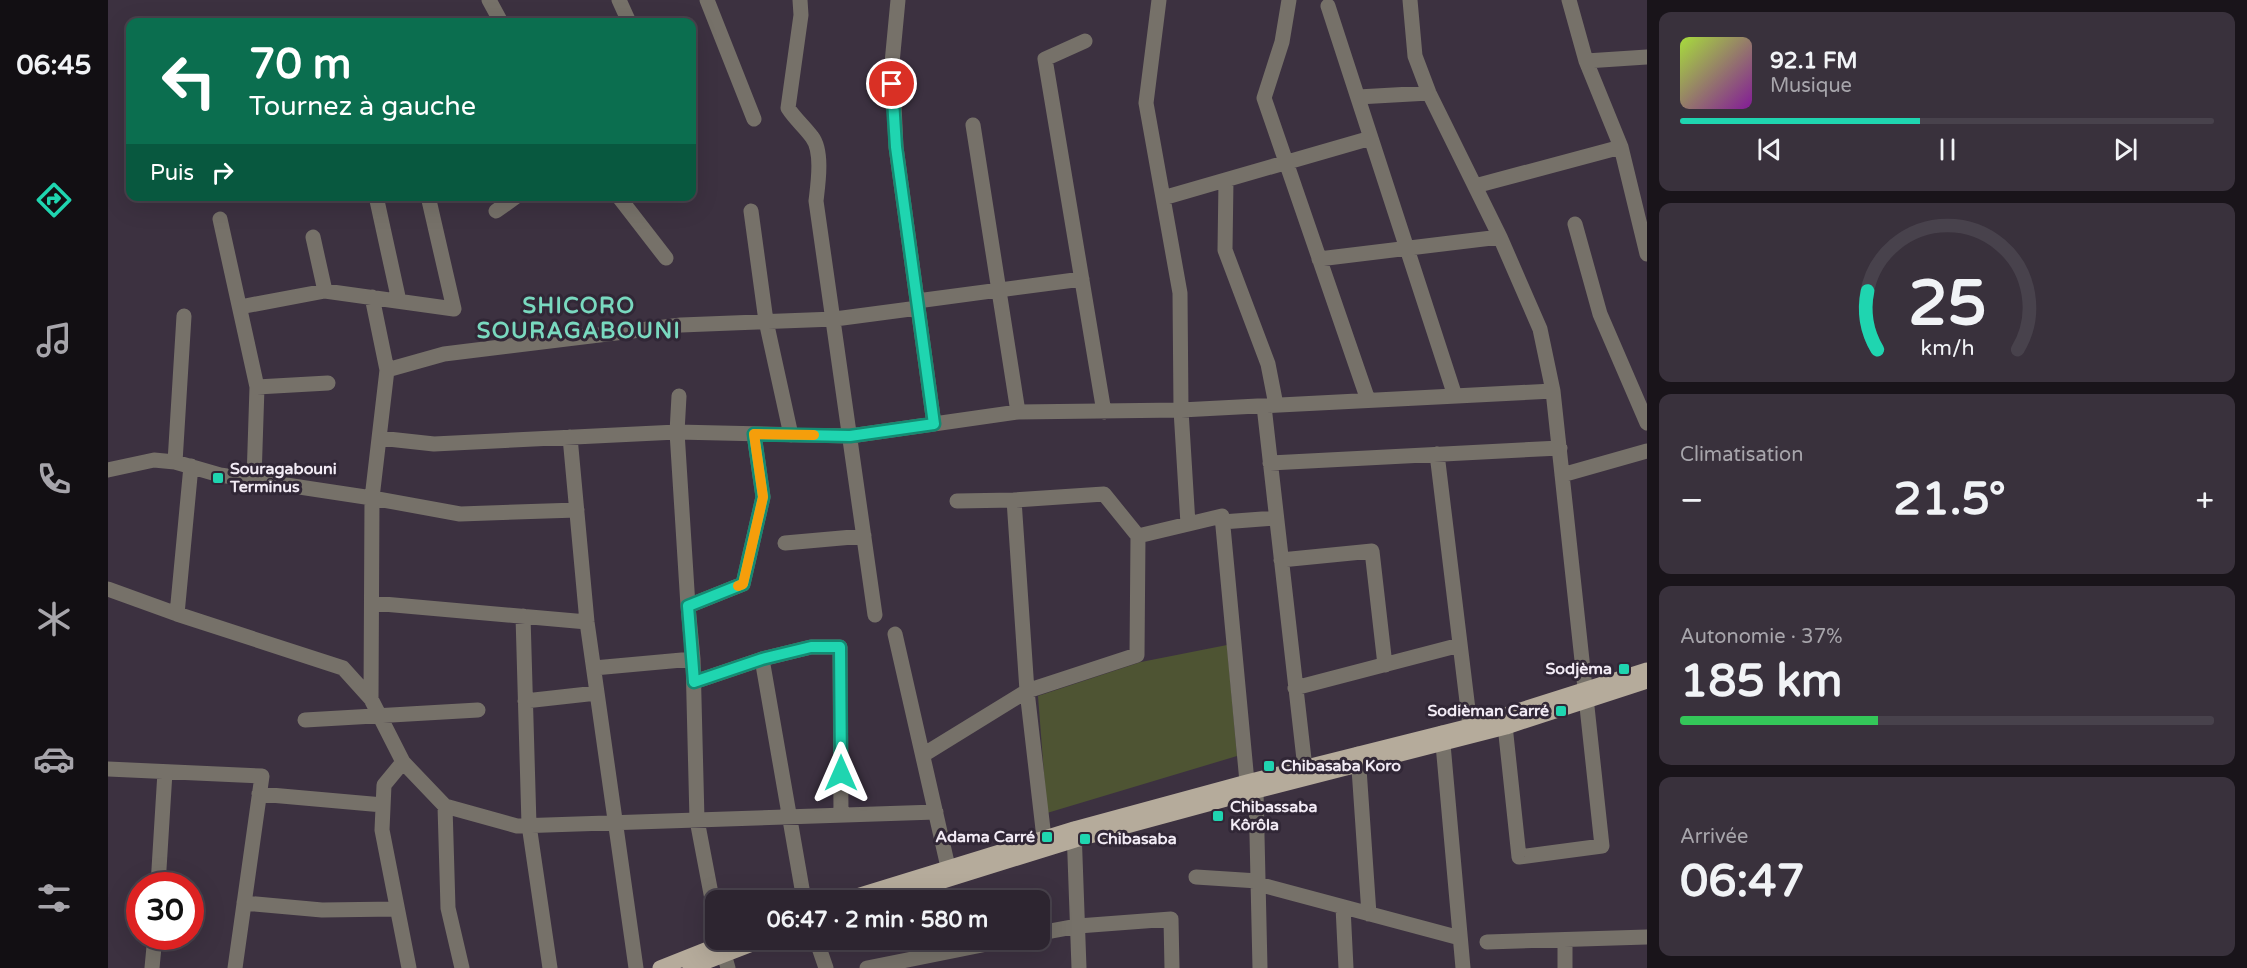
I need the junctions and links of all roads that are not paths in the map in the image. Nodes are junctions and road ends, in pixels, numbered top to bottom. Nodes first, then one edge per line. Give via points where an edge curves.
1 (489, 0) edge
2 (620, 0) edge
3 (707, 0) edge
4 (800, 0) edge
5 (898, 0) edge
6 (1159, 0) edge
7 (1289, 0) edge
8 (1410, 0) edge
9 (1569, 0) edge
10 (1329, 6) dead end
11 (499, 18) edge
12 (627, 18) edge
13 (1084, 41) dead end
14 (1647, 57) edge
15 (1586, 61) junction
16 (1429, 93) junction
17 (1358, 98) junction
18 (754, 120) dead end
19 (973, 125) dead end
20 (1371, 138) junction
21 (1621, 147) junction
22 (1286, 163) junction
23 (1226, 180) junction
24 (1475, 186) junction
25 (1163, 198) junction
26 (377, 201) edge
27 (429, 201) edge
28 (509, 201) edge
29 (622, 201) edge
30 (1641, 208) edge
31 (496, 211) dead end
32 (752, 211) dead end
33 (220, 219) dead end
34 (1575, 224) dead end
35 (313, 237) dead end
36 (1500, 237) junction
37 (1407, 248) junction
38 (1647, 254) edge
39 (666, 258) dead end
40 (1319, 259) junction
41 (1082, 279) junction
42 (999, 290) junction
43 (325, 291) junction
44 (372, 297) junction
45 (399, 301) junction
46 (918, 304) junction
47 (240, 307) junction
48 (184, 316) dead end
49 (834, 319) junction
50 (766, 321) junction
51 (387, 370) junction
52 (328, 383) dead end
53 (257, 387) junction
54 (1553, 391) junction
55 (679, 396) dead end
56 (1455, 396) junction
57 (1368, 400) junction
58 (1270, 405) junction
59 (1181, 410) junction
60 (1018, 412) junction
61 (1104, 412) junction
62 (1647, 423) edge
63 (934, 424) junction
64 (677, 432) junction
65 (754, 434) junction
66 (790, 435) junction
67 (850, 436) junction
68 (570, 437) junction
69 (379, 438) junction
70 (1560, 448) junction
71 (1647, 451) edge
72 (1437, 454) junction
73 (175, 462) junction
74 (1270, 463) junction
75 (191, 466) junction
76 (108, 470) edge
77 (1562, 475) junction
78 (254, 480) junction
79 (372, 498) junction
80 (1014, 500) junction
81 (957, 501) dead end
82 (577, 510) junction
83 (1276, 518) junction
84 (1222, 522) junction
85 (1188, 524) junction
86 (864, 536) junction
87 (1137, 536) junction
88 (785, 543) dead end
89 (1281, 560) junction
90 (108, 589) edge
91 (372, 603) junction
92 (688, 606) junction
93 (177, 614) junction
94 (875, 615) dead end
95 (523, 616) junction
96 (588, 622) junction
97 (896, 634) dead end
98 (1460, 645) junction
99 (693, 659) junction
100 (762, 659) junction
101 (1385, 665) junction
102 (594, 668) junction
103 (1647, 670) edge
104 (1647, 681) edge
105 (694, 682) junction
106 (1295, 688) junction
107 (1028, 691) junction
108 (597, 693) junction
109 (1586, 694) junction
110 (371, 699) junction
111 (525, 701) junction
112 (478, 710) dead end
113 (381, 716) junction
114 (305, 720) dead end
115 (1505, 722) junction
116 (1470, 726) junction
117 (1442, 739) junction
118 (923, 755) junction
119 (1359, 760) junction
120 (403, 762) junction
121 (1305, 768) junction
122 (108, 769) edge
123 (165, 772) junction
124 (1252, 786) junction
125 (259, 794) junction
126 (383, 805) junction
127 (445, 806) junction
128 (936, 812) junction
129 (841, 815) junction
130 (788, 817) junction
131 (697, 820) junction
132 (615, 822) junction
133 (529, 825) junction
134 (1074, 835) junction
135 (1044, 838) junction
136 (948, 867) junction
137 (159, 872) edge
138 (1196, 877) dead end
139 (1258, 882) junction
140 (710, 890) edge
141 (802, 890) edge
142 (876, 890) edge
143 (912, 890) edge
144 (244, 903) junction
145 (1343, 907) junction
146 (397, 909) junction
147 (1369, 914) junction
148 (1078, 926) junction
149 (1050, 931) edge
150 (1647, 937) edge
151 (1460, 938) junction
152 (1565, 941) junction
153 (1487, 942) dead end
154 (153, 950) edge
155 (722, 950) edge
156 (723, 950) edge
157 (820, 950) edge
158 (957, 950) edge
159 (152, 968) edge
160 (161, 968) edge
161 (235, 968) edge
162 (409, 968) edge
163 (462, 968) edge
164 (550, 968) edge
165 (636, 968) edge
166 (660, 968) edge
167 (690, 968) edge
168 (826, 968) edge
169 (867, 968) edge
170 (1080, 968) edge
171 (1172, 968) edge
172 (1260, 968) edge
173 (1346, 968) edge
174 (1463, 968) edge
175 (1565, 968) edge

1 - 11 street
2 - 12 street
3 - 18 street
4 - 49 street via 788,108 816,146 816,201
5 - 46 street via 892,63 896,147
6 - 25 street via 1146,103
7 - 22 street via 1282,42 1264,98
8 - 16 street via 1415,56
9 - 15 street
10 - 17 street
13 - 41 street via 1045,59
14 - 15 street
15 - 21 street
16 - 17 street
16 - 24 street
17 - 20 street
19 - 42 street
20 - 22 street
20 - 37 street
21 - 24 street
21 - 30 street
22 - 23 street
22 - 40 street
23 - 25 street
23 - 58 street via 1225,250 1268,364
24 - 36 street
25 - 59 street via 1179,293
26 - 45 street
27 - 45 street via 454,309
28 - 31 street
29 - 39 street
30 - 38 street
32 - 50 street
33 - 47 street
34 - 62 street via 1600,314
35 - 43 street
36 - 37 street
36 - 54 street via 1540,329
37 - 40 street
37 - 56 street
40 - 57 street
41 - 42 street
41 - 61 street
42 - 46 street
42 - 60 street
43 - 44 street
43 - 47 street
44 - 45 street
44 - 51 street
46 - 49 street
46 - 63 street
47 - 53 street
48 - 73 street
49 - 50 street
49 - 67 street
50 - 51 street via 681,325 444,354
50 - 66 street
51 - 69 street
52 - 53 street
53 - 78 street
54 - 56 street
54 - 70 street
55 - 64 street
56 - 57 street
57 - 58 street
58 - 59 street
58 - 74 street
59 - 61 street
59 - 85 street
60 - 61 street
60 - 63 street
63 - 67 street
64 - 65 street
64 - 68 street
64 - 92 street
65 - 66 street
65 - 92 street via 763,497 743,584
66 - 67 street
67 - 86 street
68 - 69 street via 434,444
68 - 82 street
69 - 79 street
70 - 72 street
70 - 77 street
71 - 77 street
72 - 74 street
72 - 98 street
73 - 75 street
73 - 76 street via 154,460
74 - 83 street
75 - 78 street
75 - 93 street
77 - 109 street
78 - 79 street
79 - 82 street via 460,514
79 - 91 street
80 - 81 street
80 - 87 street via 1104,494
80 - 107 street
82 - 96 street
83 - 84 street
83 - 89 street
84 - 85 street via 1222,516
84 - 124 street
85 - 87 street
86 - 88 street
86 - 94 street
87 - 107 street via 1137,655
89 - 101 street via 1372,550
89 - 106 street
90 - 93 street
91 - 95 street
91 - 110 street
92 - 99 street
93 - 110 street via 343,668
95 - 96 street
95 - 111 street
96 - 102 street
97 - 118 street
98 - 101 street
98 - 116 street
99 - 102 street
99 - 105 street
100 - 105 street
100 - 129 street via 811,647 840,647
100 - 130 street
101 - 106 street
102 - 108 street
103 - 109 main road
104 - 109 main road
105 - 131 street
106 - 121 street
107 - 118 street
107 - 135 street
108 - 111 street
108 - 132 street
109 - 115 main road
109 - 115 street via 1602,846 1519,857
110 - 113 street
111 - 133 street
112 - 113 street
113 - 114 street
113 - 120 street
115 - 116 main road
115 - 117 main road
116 - 117 main road
117 - 119 main road
117 - 151 street
118 - 128 street
119 - 121 main road
119 - 124 main road
119 - 147 street
120 - 126 street via 384,785
120 - 127 street
121 - 124 main road
122 - 123 street
123 - 125 street via 262,776
123 - 137 street
124 - 134 main road
124 - 139 street
125 - 126 street
125 - 144 street
126 - 146 street via 382,830
127 - 133 street
127 - 163 street via 448,908
128 - 129 street
128 - 136 street
129 - 130 street
130 - 131 street
130 - 141 street
131 - 132 street
131 - 140 street
132 - 133 street
132 - 165 street
133 - 164 street
134 - 135 main road
134 - 143 main road
134 - 148 street
135 - 136 main road
136 - 142 main road
138 - 139 street
139 - 145 street
139 - 172 street
144 - 146 street via 322,910
144 - 161 street
145 - 147 street
145 - 173 street
146 - 162 street
147 - 151 street
148 - 149 street
148 - 170 street
148 - 171 street via 1171,919
150 - 152 street
151 - 174 street
152 - 153 street
152 - 175 street
154 - 159 street
155 - 166 main road
156 - 167 main road
157 - 168 street
158 - 169 street
159 - 160 street

